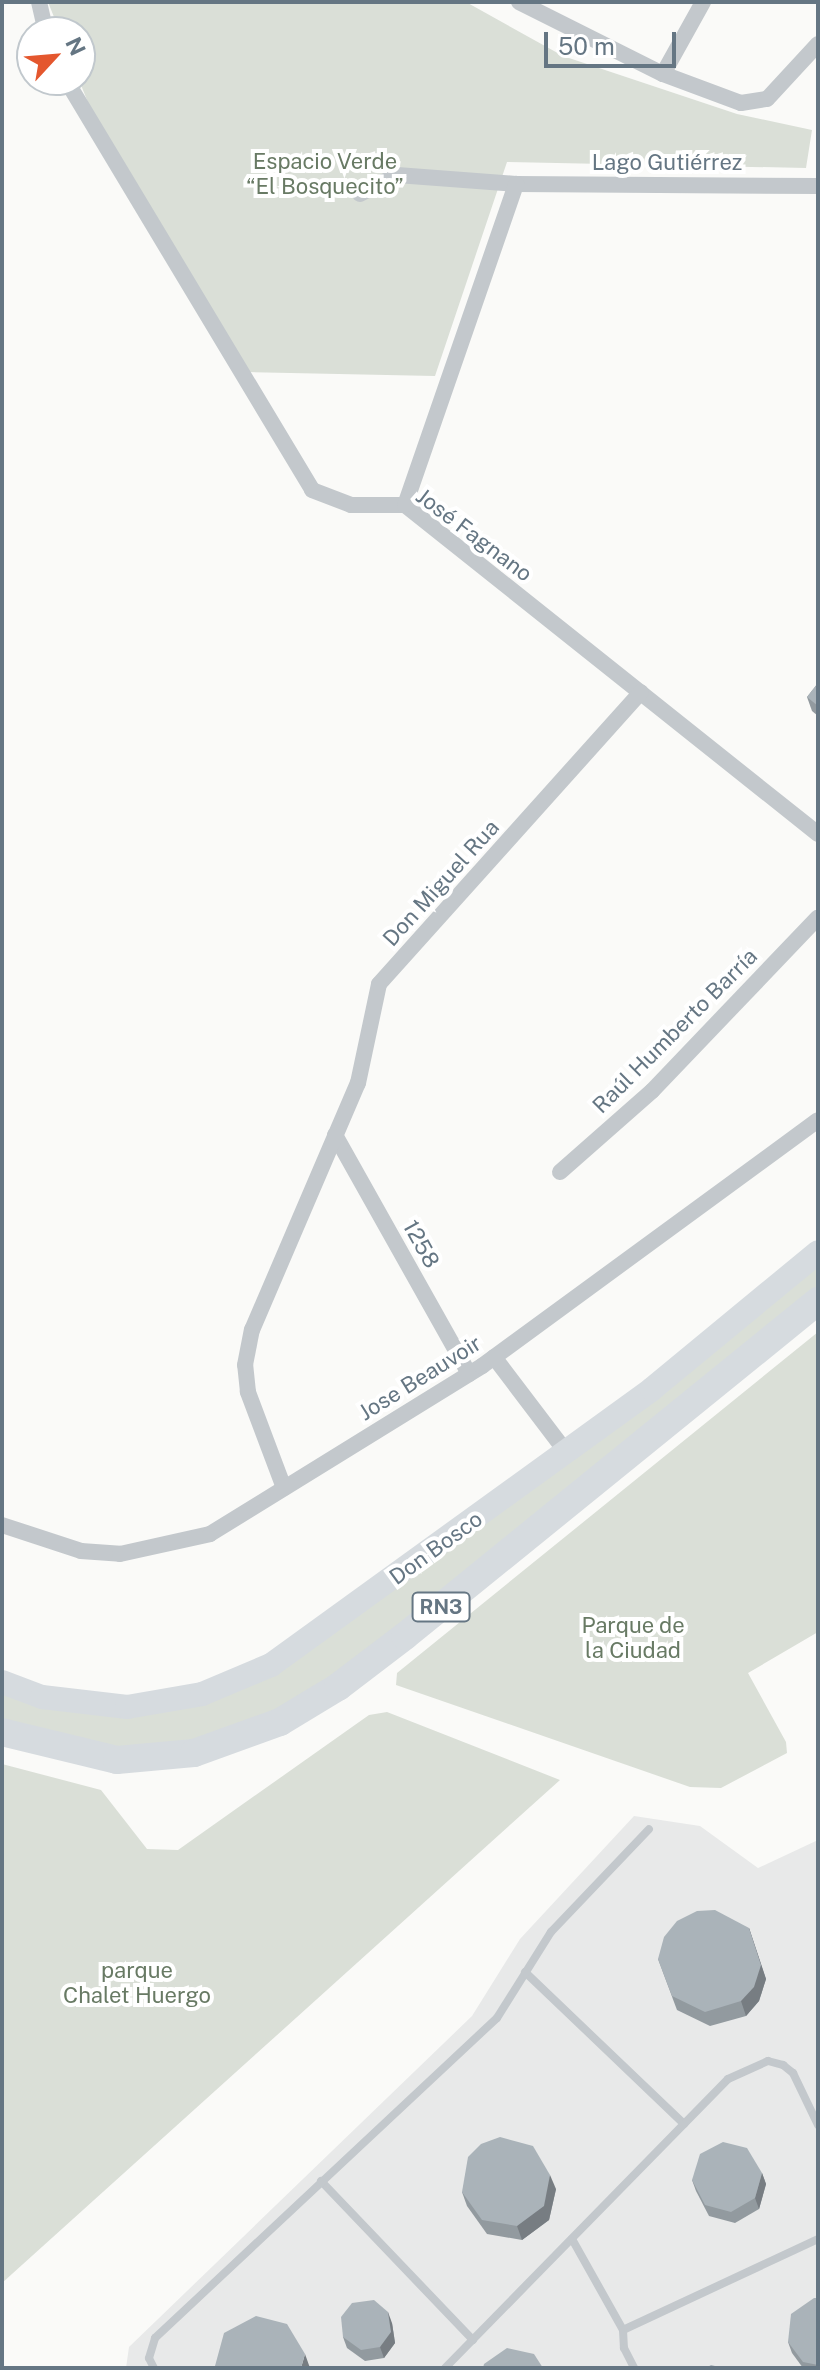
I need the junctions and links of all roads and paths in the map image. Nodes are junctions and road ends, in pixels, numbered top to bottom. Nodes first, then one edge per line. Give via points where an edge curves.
1 (519, 2) edge
2 (703, 2) edge
3 (818, 44) edge
4 (663, 74) junction
5 (75, 96) edge
6 (516, 184) junction
7 (818, 186) edge
8 (360, 194) dead end
9 (405, 505) junction
10 (641, 692) junction
11 (818, 834) edge
12 (818, 917) edge
13 (818, 1120) edge
14 (335, 1135) junction
15 (560, 1172) dead end
16 (818, 1252) edge
17 (818, 1301) edge
18 (818, 1323) edge
19 (494, 1357) junction
20 (469, 1374) junction
21 (567, 1453) junction
22 (284, 1488) junction
23 (2, 1525) edge
24 (2, 1682) edge
25 (2, 1732) edge
26 (2, 1750) edge
27 (649, 1829) dead end
28 (525, 1972) junction
29 (684, 2124) junction
30 (818, 2125) edge
31 (321, 2181) junction
32 (572, 2239) junction
33 (818, 2239) edge
34 (623, 2330) junction
35 (473, 2340) junction
36 (154, 2368) edge
37 (445, 2368) edge
38 (634, 2368) edge

1 - 4 street
2 - 4 street
3 - 4 street via 767,99 741,103
5 - 9 street, José Fagnano via 299,475 312,490 351,505
6 - 7 street, Lago Gutiérrez
6 - 8 street, Lago Gutiérrez via 397,175
6 - 9 street
9 - 10 street, José Fagnano
10 - 11 street, José Fagnano
10 - 14 street, Don Miguel Rua via 379,984 358,1083
12 - 15 street, Raúl Humberto Barría via 652,1091
13 - 19 street, Jose Beauvoir
14 - 20 street, 1258
14 - 22 street, Don Miguel Rua via 252,1330 245,1365 248,1392
16 - 21 main road, Don Bosco
17 - 25 highway, RN3 via 405,1636 338,1687 280,1722 194,1753 117,1760
18 - 26 highway, RN3 via 362,1689 275,1745 233,1760 140,1774 97,1774
19 - 20 street, Jose Beauvoir
19 - 21 street
20 - 22 street, Jose Beauvoir
21 - 24 main road, Don Bosco via 300,1647 241,1681 202,1694 127,1707 42,1697
22 - 23 street, Jose Beauvoir via 210,1534 135,1552 81,1551
27 - 28 lane via 551,1932
28 - 29 lane
28 - 31 lane via 497,2018
29 - 30 lane via 728,2079 768,2061 793,2073
29 - 32 lane
31 - 35 lane
31 - 36 lane via 155,2338 149,2358
32 - 34 lane
32 - 35 lane
33 - 34 lane
34 - 38 lane via 624,2348
35 - 37 lane

